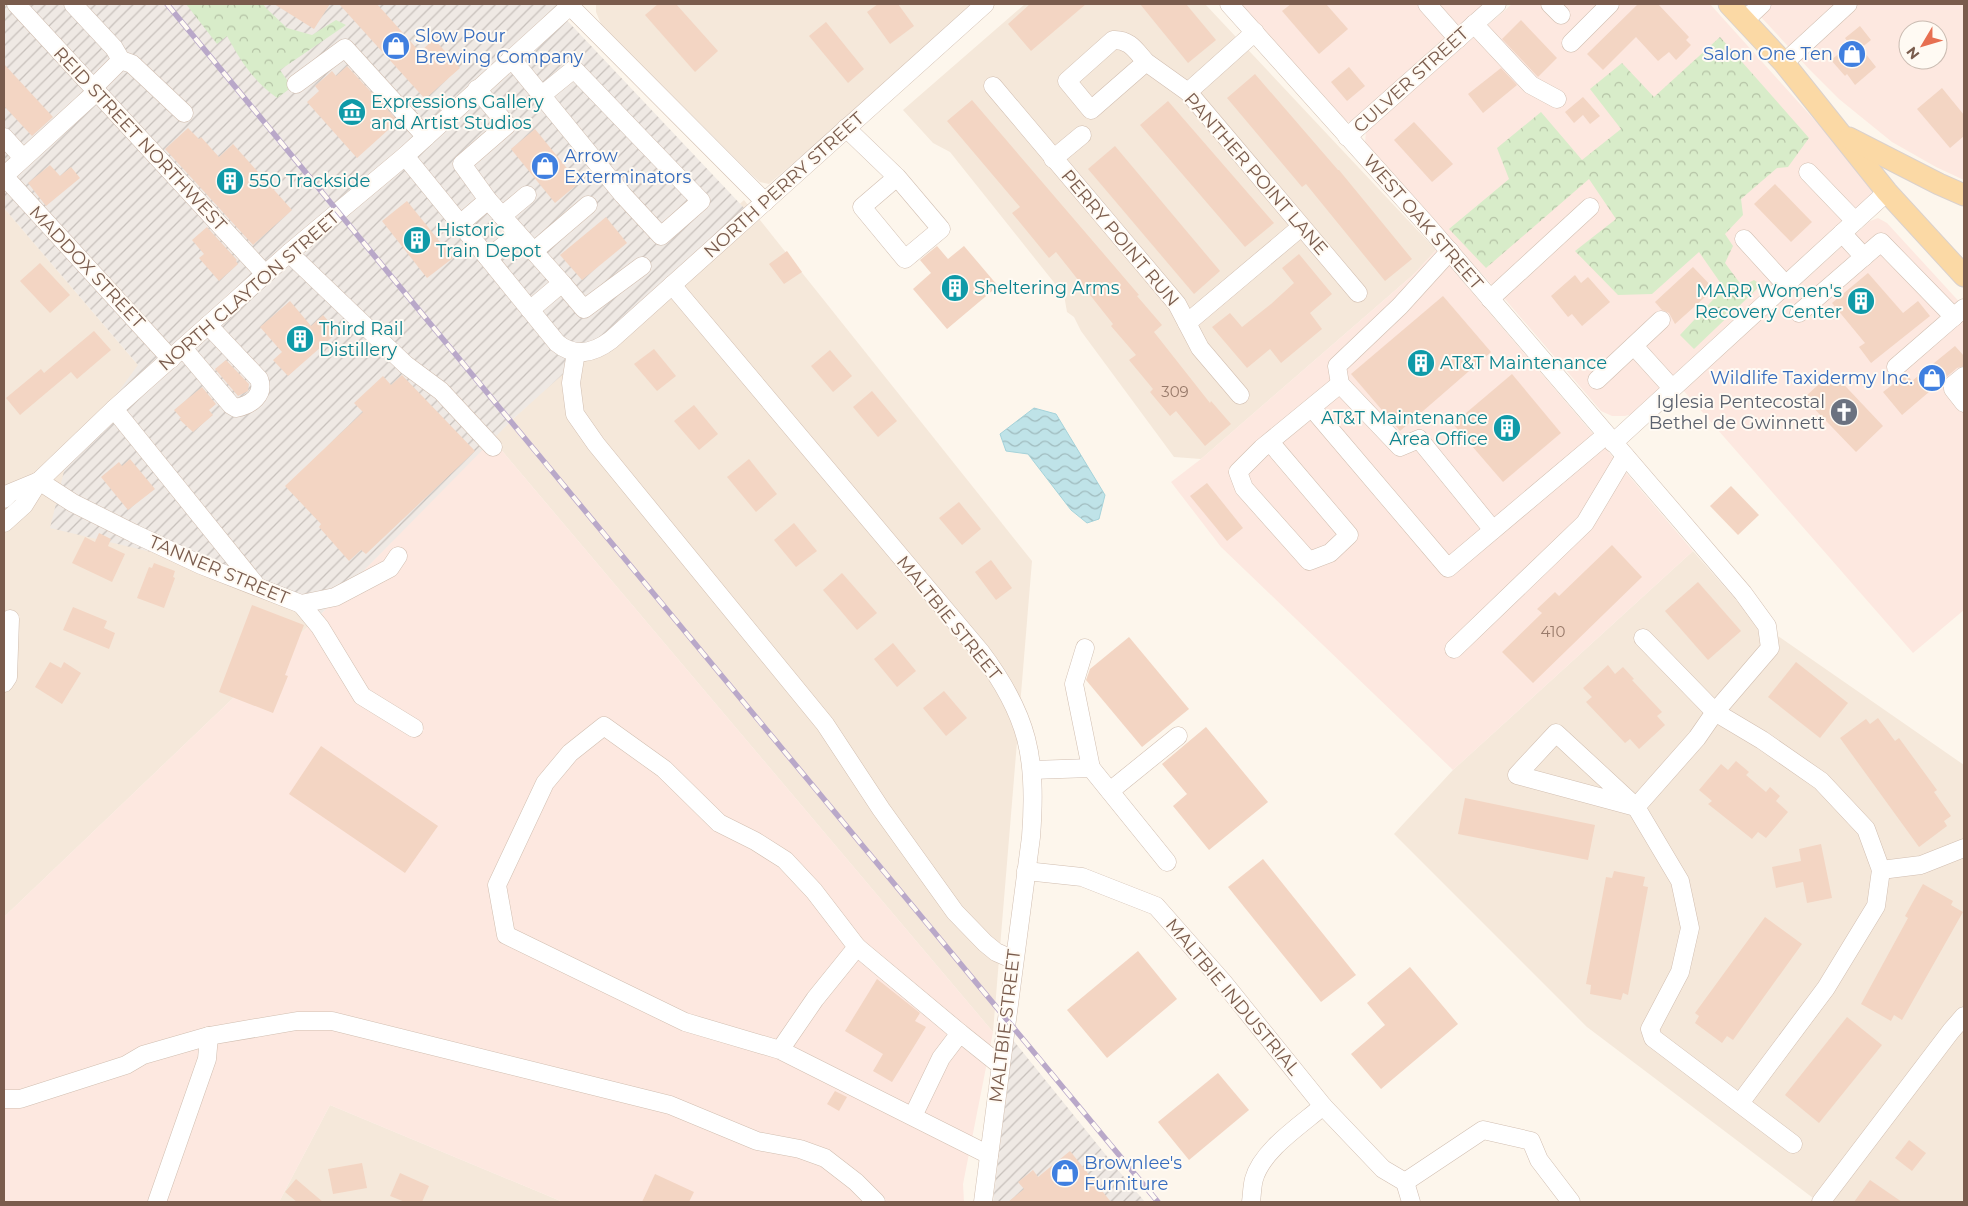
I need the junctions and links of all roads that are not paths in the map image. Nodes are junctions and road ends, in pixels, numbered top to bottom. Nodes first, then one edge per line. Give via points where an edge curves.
1 (9, 4) edge
2 (16, 4) edge
3 (73, 4) edge
4 (570, 4) edge
5 (985, 4) edge
6 (1230, 4) edge
7 (1427, 4) edge
8 (1497, 4) edge
9 (1610, 4) edge
10 (1729, 4) edge
11 (1762, 4) edge
12 (1848, 4) edge
13 (4, 9) edge
14 (1745, 20) junction
15 (1474, 24) junction
16 (1255, 32) junction
17 (1458, 39) junction
18 (1571, 43) dead end
19 (511, 58) junction
20 (121, 60) junction
21 (1146, 62) dead end
22 (1784, 63) junction
23 (296, 84) dead end
24 (993, 86) dead end
25 (477, 89) junction
26 (95, 90) junction
27 (1188, 92) junction
28 (542, 95) junction
29 (1557, 99) dead end
30 (184, 113) dead end
31 (846, 128) junction
32 (1842, 134) junction
33 (1082, 135) dead end
34 (4, 137) edge
35 (426, 137) junction
36 (1347, 137) junction
37 (405, 156) junction
38 (23, 158) junction
39 (1053, 159) junction
40 (1808, 172) dead end
41 (4, 176) edge
42 (897, 177) junction
43 (1887, 192) junction
44 (1964, 195) edge
45 (527, 196) dead end
46 (488, 200) junction
47 (766, 202) junction
48 (588, 205) dead end
49 (1590, 207) dead end
50 (502, 216) junction
51 (1855, 220) junction
52 (460, 224) junction
53 (1301, 226) junction
54 (1842, 232) junction
55 (518, 234) junction
56 (1744, 239) dead end
57 (534, 251) junction
58 (1450, 251) junction
59 (289, 253) junction
60 (1864, 257) junction
61 (488, 258) junction
62 (642, 266) dead end
63 (265, 274) junction
64 (1964, 276) edge
65 (562, 283) junction
66 (1785, 284) junction
67 (672, 285) junction
68 (1358, 293) dead end
69 (1490, 299) junction
70 (530, 310) junction
71 (1959, 312) edge
72 (1798, 313) dead end
73 (1661, 320) dead end
74 (1187, 323) junction
75 (208, 325) junction
76 (1634, 346) junction
77 (576, 352) junction
78 (177, 353) junction
79 (1896, 367) dead end
80 (1596, 380) dead end
81 (1958, 380) edge
82 (1340, 384) junction
83 (1672, 388) junction
84 (1240, 395) dead end
85 (1964, 403) edge
86 (1312, 408) junction
87 (114, 409) junction
88 (1610, 439) junction
89 (1270, 442) junction
90 (493, 447) dead end
91 (1625, 456) junction
92 (39, 480) junction
93 (4, 498) edge
94 (4, 524) edge
95 (1493, 530) junction
96 (398, 556) dead end
97 (258, 587) junction
98 (301, 604) junction
99 (10, 619) dead end
100 (1643, 638) dead end
101 (1085, 648) dead end
102 (1454, 650) dead end
103 (4, 683) edge
104 (1715, 712) junction
105 (414, 728) dead end
106 (1178, 736) dead end
107 (1091, 768) junction
108 (1032, 770) junction
109 (1110, 791) junction
110 (1636, 807) junction
111 (1964, 848) edge
112 (1167, 862) dead end
113 (1881, 870) junction
114 (1026, 871) junction
115 (857, 947) junction
116 (1014, 960) junction
117 (1964, 1016) edge
118 (960, 1033) junction
119 (209, 1036) junction
120 (1958, 1036) edge
121 (780, 1050) junction
122 (1000, 1065) junction
123 (4, 1099) edge
124 (1740, 1103) junction
125 (1324, 1106) junction
126 (913, 1116) junction
127 (1793, 1144) dead end
128 (989, 1155) junction
129 (1405, 1182) junction
130 (157, 1202) edge
131 (876, 1202) edge
132 (983, 1202) edge
133 (1251, 1202) edge
134 (1411, 1202) edge
135 (1571, 1202) edge
136 (1821, 1202) edge

1 - 13 street
2 - 26 street, REID STREET NORTHWEST
3 - 20 street
4 - 19 street, NORTH CLAYTON STREET
4 - 47 street
5 - 31 street, NORTH PERRY STREET
6 - 16 street, WEST OAK STREET
7 - 17 street
8 - 15 street, CULVER STREET
9 - 18 street
10 - 14 main road
11 - 14 street
12 - 22 street
14 - 22 main road
15 - 17 street, CULVER STREET
15 - 29 street via 1531,85
16 - 27 street
16 - 36 street, WEST OAK STREET
17 - 36 street, CULVER STREET
19 - 25 street, NORTH CLAYTON STREET
19 - 28 street
20 - 26 street
20 - 30 street via 132,64
21 - 27 street, PANTHER POINT LANE
22 - 32 main road
23 - 35 street via 345,48
24 - 39 street, PERRY POINT RUN
25 - 35 street, NORTH CLAYTON STREET
25 - 46 street via 507,125 462,164
26 - 38 street
26 - 63 street, REID STREET NORTHWEST
27 - 53 street, PANTHER POINT LANE
28 - 28 street via 574,69 700,201 661,236
31 - 42 street
31 - 47 street, NORTH PERRY STREET
32 - 43 main road
32 - 44 main road
33 - 39 street
34 - 38 street
35 - 37 street, NORTH CLAYTON STREET
36 - 58 street, WEST OAK STREET
37 - 52 street
37 - 59 street, NORTH CLAYTON STREET
38 - 41 street
39 - 74 street, PERRY POINT RUN via 1177,304
40 - 51 street
41 - 78 street, MADDOX STREET
42 - 42 street via 862,207 905,259 941,229
43 - 51 street
43 - 64 main road
45 - 50 street
46 - 50 street
46 - 52 street
47 - 67 street, NORTH PERRY STREET
48 - 57 street
49 - 69 street
50 - 55 street
51 - 54 street
52 - 61 street
53 - 68 street, PANTHER POINT LANE
53 - 74 street
54 - 60 street
54 - 66 street
55 - 57 street
55 - 61 street
56 - 66 street
57 - 65 street
58 - 69 street, WEST OAK STREET
58 - 82 street via 1400,306 1337,366
59 - 63 street, NORTH CLAYTON STREET
59 - 90 street via 406,365 441,390
60 - 71 street via 1881,242
60 - 72 street
61 - 70 street
62 - 65 street via 584,309
63 - 75 street, NORTH CLAYTON STREET
65 - 70 street
66 - 83 street
67 - 77 street, NORTH PERRY STREET via 602,347
67 - 108 street, MALTBIE STREET via 996,673 1017,710 1030,750
69 - 88 street, WEST OAK STREET
70 - 77 street via 557,344
71 - 79 street
73 - 76 street
74 - 84 street, PERRY POINT RUN via 1200,348
75 - 78 street, NORTH CLAYTON STREET
75 - 78 street, MADDOX STREET via 259,379 260,390 252,402 236,408 231,406
76 - 80 street
76 - 83 street
77 - 116 street via 571,383 575,414 580,422 825,724 955,912 996,952
78 - 87 street, NORTH CLAYTON STREET
81 - 85 street via 1953,389
82 - 86 street
82 - 95 street via 1400,448 1419,439
83 - 88 street
86 - 89 street
86 - 95 street via 1448,568
87 - 92 street, NORTH CLAYTON STREET
87 - 97 street
88 - 91 street, WEST OAK STREET
88 - 95 street
89 - 89 street via 1238,472 1244,488 1309,561 1330,554 1349,535
91 - 102 street via 1585,523
91 - 104 street, WEST OAK STREET via 1767,626 1770,648
92 - 93 street
92 - 94 street via 24,505
92 - 97 street, TANNER STREET via 73,503 124,528 201,565
96 - 98 street, TANNER STREET via 390,568 335,597
97 - 98 street, TANNER STREET
98 - 105 street via 320,627 362,696
99 - 103 street via 8,677
100 - 104 street
101 - 107 street via 1074,684
104 - 110 street via 1697,738
104 - 113 street via 1821,781 1866,829
106 - 109 street
107 - 108 street
107 - 109 street
108 - 114 street, MALTBIE STREET via 1034,800
109 - 112 street
110 - 110 street via 1556,733 1517,775 1553,785
110 - 124 street via 1680,881 1690,928 1680,972 1650,1029 1652,1038
111 - 113 street via 1921,864
113 - 124 street via 1876,906 1826,988
114 - 116 street, MALTBIE STREET
114 - 125 street, MALTBIE INDUSTRIAL via 1082,877 1156,906
115 - 118 street
115 - 121 street via 815,999
115 - 121 street via 814,891 785,860 718,823 664,768 604,726 570,753 545,783 498,885 506,935 685,1022
116 - 122 street, MALTBIE STREET
117 - 120 street
118 - 122 street
118 - 126 street via 941,1058
119 - 123 street via 143,1055 126,1065 20,1099
119 - 130 street via 207,1059
119 - 131 street via 297,1021 332,1021 520,1067 670,1105 757,1141 800,1149 825,1158
120 - 136 street
121 - 126 street
122 - 128 street, MALTBIE STREET
124 - 127 street
125 - 129 street, MALTBIE INDUSTRIAL via 1383,1169
125 - 133 street via 1262,1162 1254,1178
126 - 128 street
128 - 132 street, MALTBIE STREET
129 - 134 street
129 - 135 street via 1483,1130 1531,1141 1539,1160

